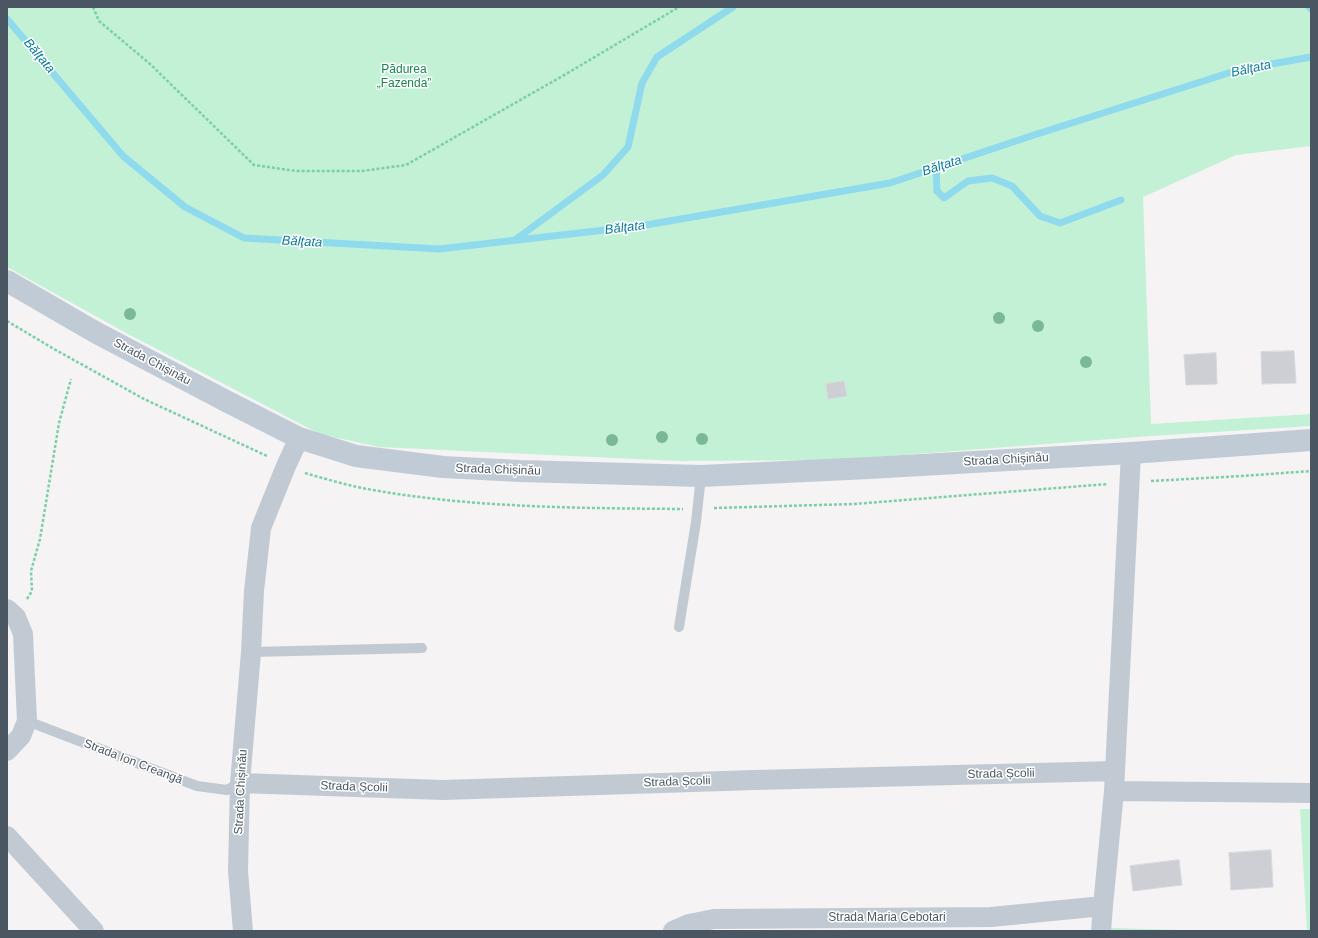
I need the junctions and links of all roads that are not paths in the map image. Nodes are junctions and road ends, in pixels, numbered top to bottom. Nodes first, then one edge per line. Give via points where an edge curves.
1 (7, 281) edge
2 (299, 438) junction
3 (1311, 440) edge
4 (1131, 453) junction
5 (701, 476) junction
6 (12, 613) edge
7 (679, 627) dead end
8 (422, 648) dead end
9 (251, 652) junction
10 (27, 721) junction
11 (7, 751) edge
12 (1115, 771) junction
13 (240, 783) junction
14 (1114, 791) junction
15 (1311, 793) edge
16 (7, 836) edge
17 (1102, 906) junction
18 (94, 931) edge
19 (243, 931) edge
20 (673, 931) edge
21 (1101, 931) edge

1 - 2 street, Strada Chișinău via 95,332
2 - 5 street, Strada Chișinău via 356,456 443,467
2 - 9 street, Strada Chișinău via 261,528
3 - 4 street, Strada Chișinău
4 - 5 street, Strada Chișinău
4 - 12 street
5 - 7 lane
6 - 10 street via 23,634
8 - 9 lane
9 - 13 street, Strada Chișinău
10 - 11 street via 20,736
10 - 13 lane, Strada Ion Creangă via 197,786 227,790
12 - 13 street, Strada Școlii via 443,790
12 - 14 street
13 - 19 street, Strada Chișinău via 238,871
14 - 15 street
14 - 17 street
16 - 18 street
17 - 20 street, Strada Maria Cebotari via 991,917 714,919
17 - 21 street

